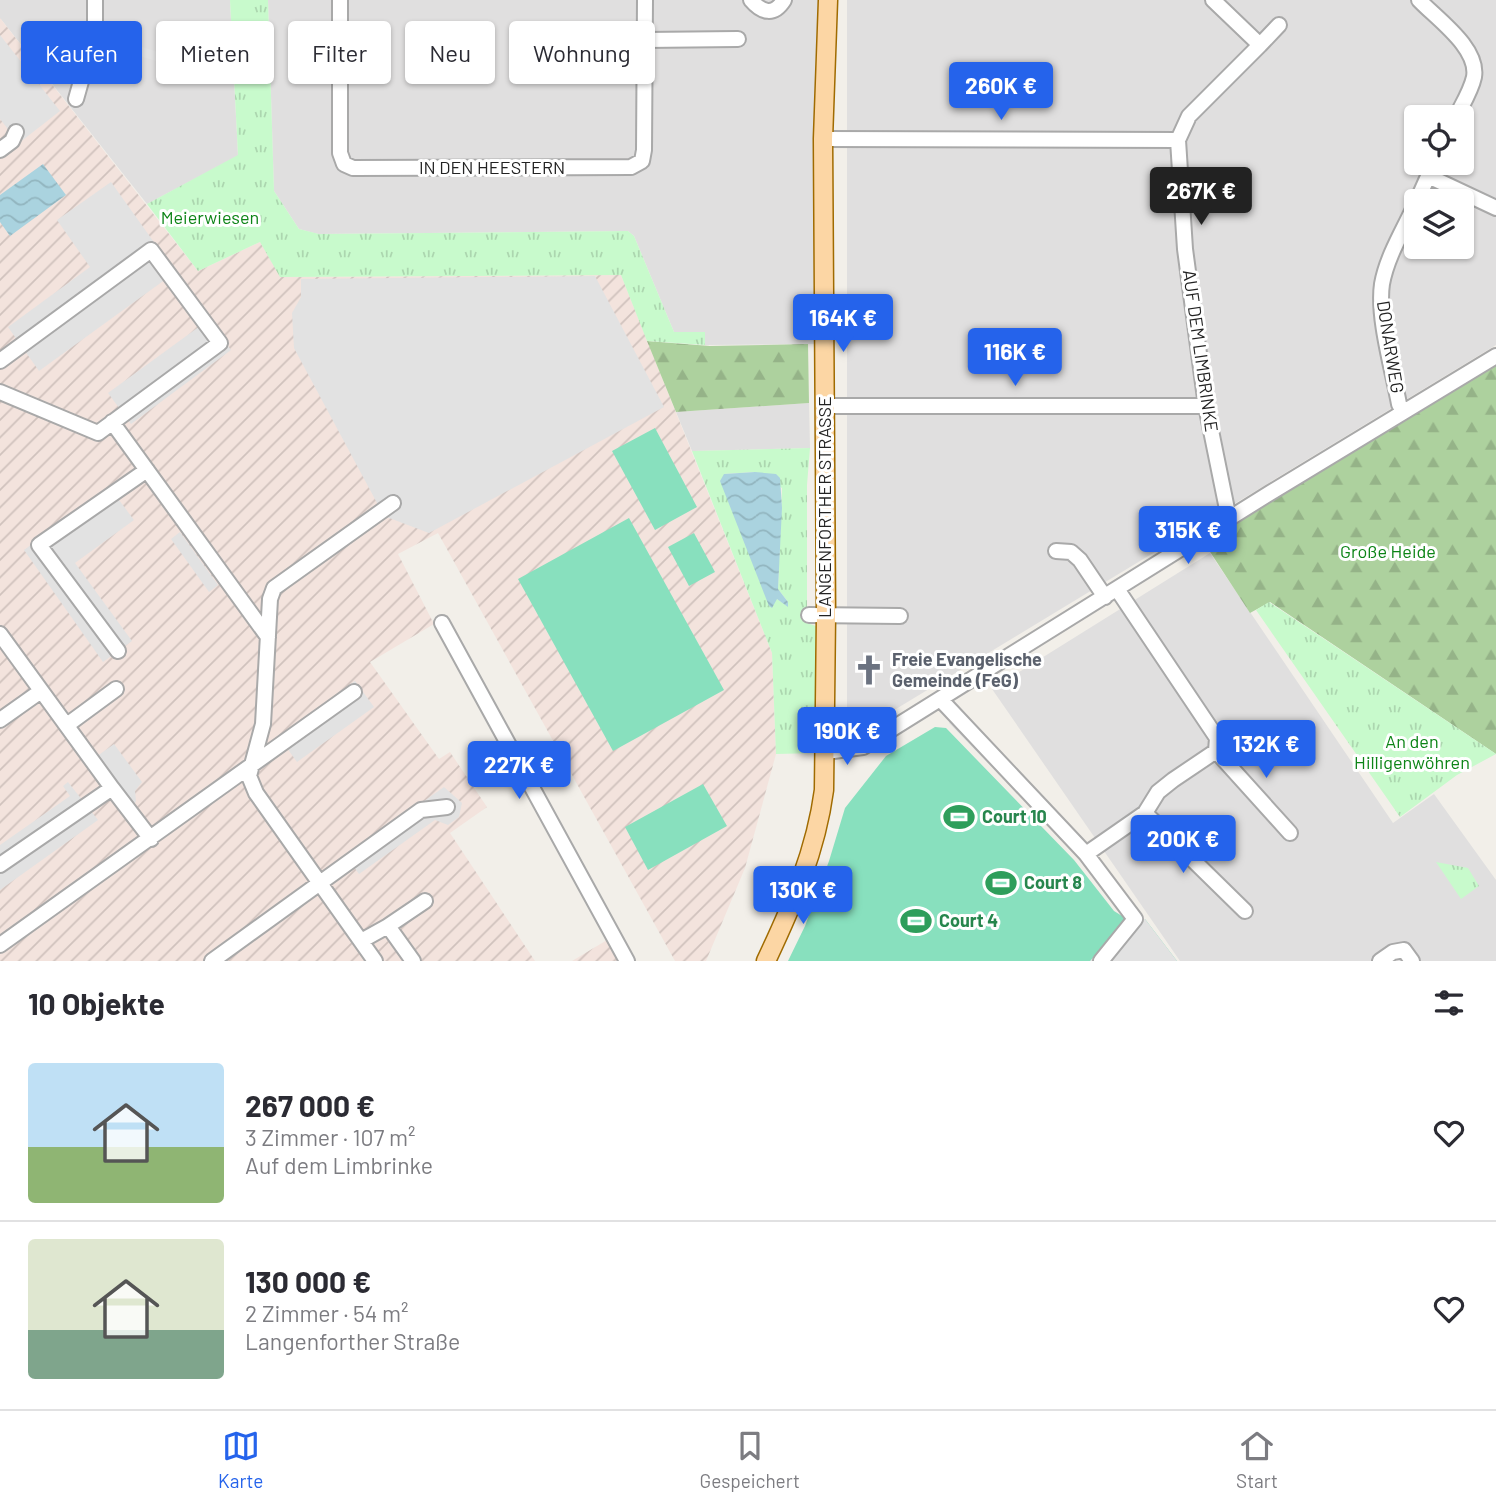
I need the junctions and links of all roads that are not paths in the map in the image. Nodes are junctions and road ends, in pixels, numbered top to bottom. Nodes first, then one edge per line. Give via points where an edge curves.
1 (95, 0) edge
2 (340, 0) edge
3 (645, 0) edge
4 (751, 0) edge
5 (784, 0) edge
6 (828, 0) edge
7 (1213, 0) edge
8 (1419, 0) edge
9 (645, 21) edge
10 (1279, 25) dead end
11 (738, 39) dead end
12 (655, 40) edge
13 (1260, 45) junction
14 (645, 84) edge
15 (76, 99) dead end
16 (1462, 105) edge
17 (16, 132) dead end
18 (823, 139) junction
19 (1178, 140) junction
20 (0, 150) edge
21 (1440, 175) edge
22 (1496, 208) edge
23 (1404, 229) edge
24 (1496, 356) edge
25 (2, 357) edge
26 (0, 392) edge
27 (1206, 405) junction
28 (824, 406) junction
29 (1404, 412) junction
30 (112, 422) junction
31 (147, 470) junction
32 (393, 503) dead end
33 (1229, 519) junction
34 (1056, 551) dead end
35 (1111, 593) junction
36 (817, 615) junction
37 (900, 615) dead end
38 (442, 623) dead end
39 (0, 634) edge
40 (268, 637) junction
41 (118, 651) dead end
42 (116, 689) dead end
43 (41, 691) junction
44 (354, 692) dead end
45 (941, 700) junction
46 (0, 720) edge
47 (67, 725) junction
48 (1216, 751) junction
49 (825, 752) junction
50 (252, 766) junction
51 (112, 788) junction
52 (447, 807) dead end
53 (1145, 813) junction
54 (1290, 833) dead end
55 (151, 839) junction
56 (1086, 855) junction
57 (0, 865) edge
58 (320, 884) junction
59 (425, 901) dead end
60 (1245, 911) dead end
61 (388, 926) junction
62 (361, 941) junction
63 (0, 944) edge
64 (212, 961) edge
65 (375, 961) edge
66 (413, 961) edge
67 (627, 961) edge
68 (766, 961) edge
69 (1101, 961) edge
70 (1380, 961) edge
71 (1412, 961) edge

1 - 15 street via 95,32
2 - 14 street, IN DEN HEESTERN via 340,153 344,164 353,168 631,167 642,161 644,150
3 - 9 street, IN DEN HEESTERN
4 - 5 street via 768,12
6 - 18 main road, LANGENFORTHER STRASSE
7 - 13 street
8 - 16 street via 1473,59 1473,80
10 - 13 street
11 - 12 street
13 - 19 street via 1189,116
17 - 20 street
18 - 19 street
18 - 28 main road, LANGENFORTHER STRASSE
19 - 27 street, AUF DEM LIMBRINKE via 1185,249
21 - 22 street, DONARWEG
23 - 29 street, DONARWEG via 1382,284 1381,307
24 - 29 street
25 - 30 street via 151,250 220,343
26 - 30 street via 98,433
27 - 28 street
27 - 33 street, AUF DEM LIMBRINKE
28 - 36 main road, LANGENFORTHER STRASSE
29 - 33 street
30 - 31 street
31 - 40 street
31 - 41 street via 39,545
32 - 40 street via 274,588
33 - 35 street
34 - 35 street via 1071,552
35 - 45 street
35 - 48 street via 1217,738
36 - 37 street
36 - 49 main road, LANGENFORTHER STRASSE
38 - 67 street
39 - 43 street
40 - 50 street via 263,724
42 - 47 street
43 - 46 street
43 - 47 street
44 - 50 street
45 - 49 street via 863,747
45 - 56 street
47 - 51 street
48 - 53 street via 1158,792
48 - 54 street
49 - 68 main road, LANGENFORTHER STRASSE via 821,813 787,915
50 - 55 street
50 - 58 street via 249,776 256,793
51 - 55 street
51 - 57 street
52 - 58 street via 421,810
53 - 56 street
53 - 60 street
55 - 63 street
56 - 69 street via 1135,919
58 - 62 street
58 - 64 street
59 - 61 street
61 - 62 street
61 - 66 street
62 - 65 street
70 - 71 street via 1404,950

